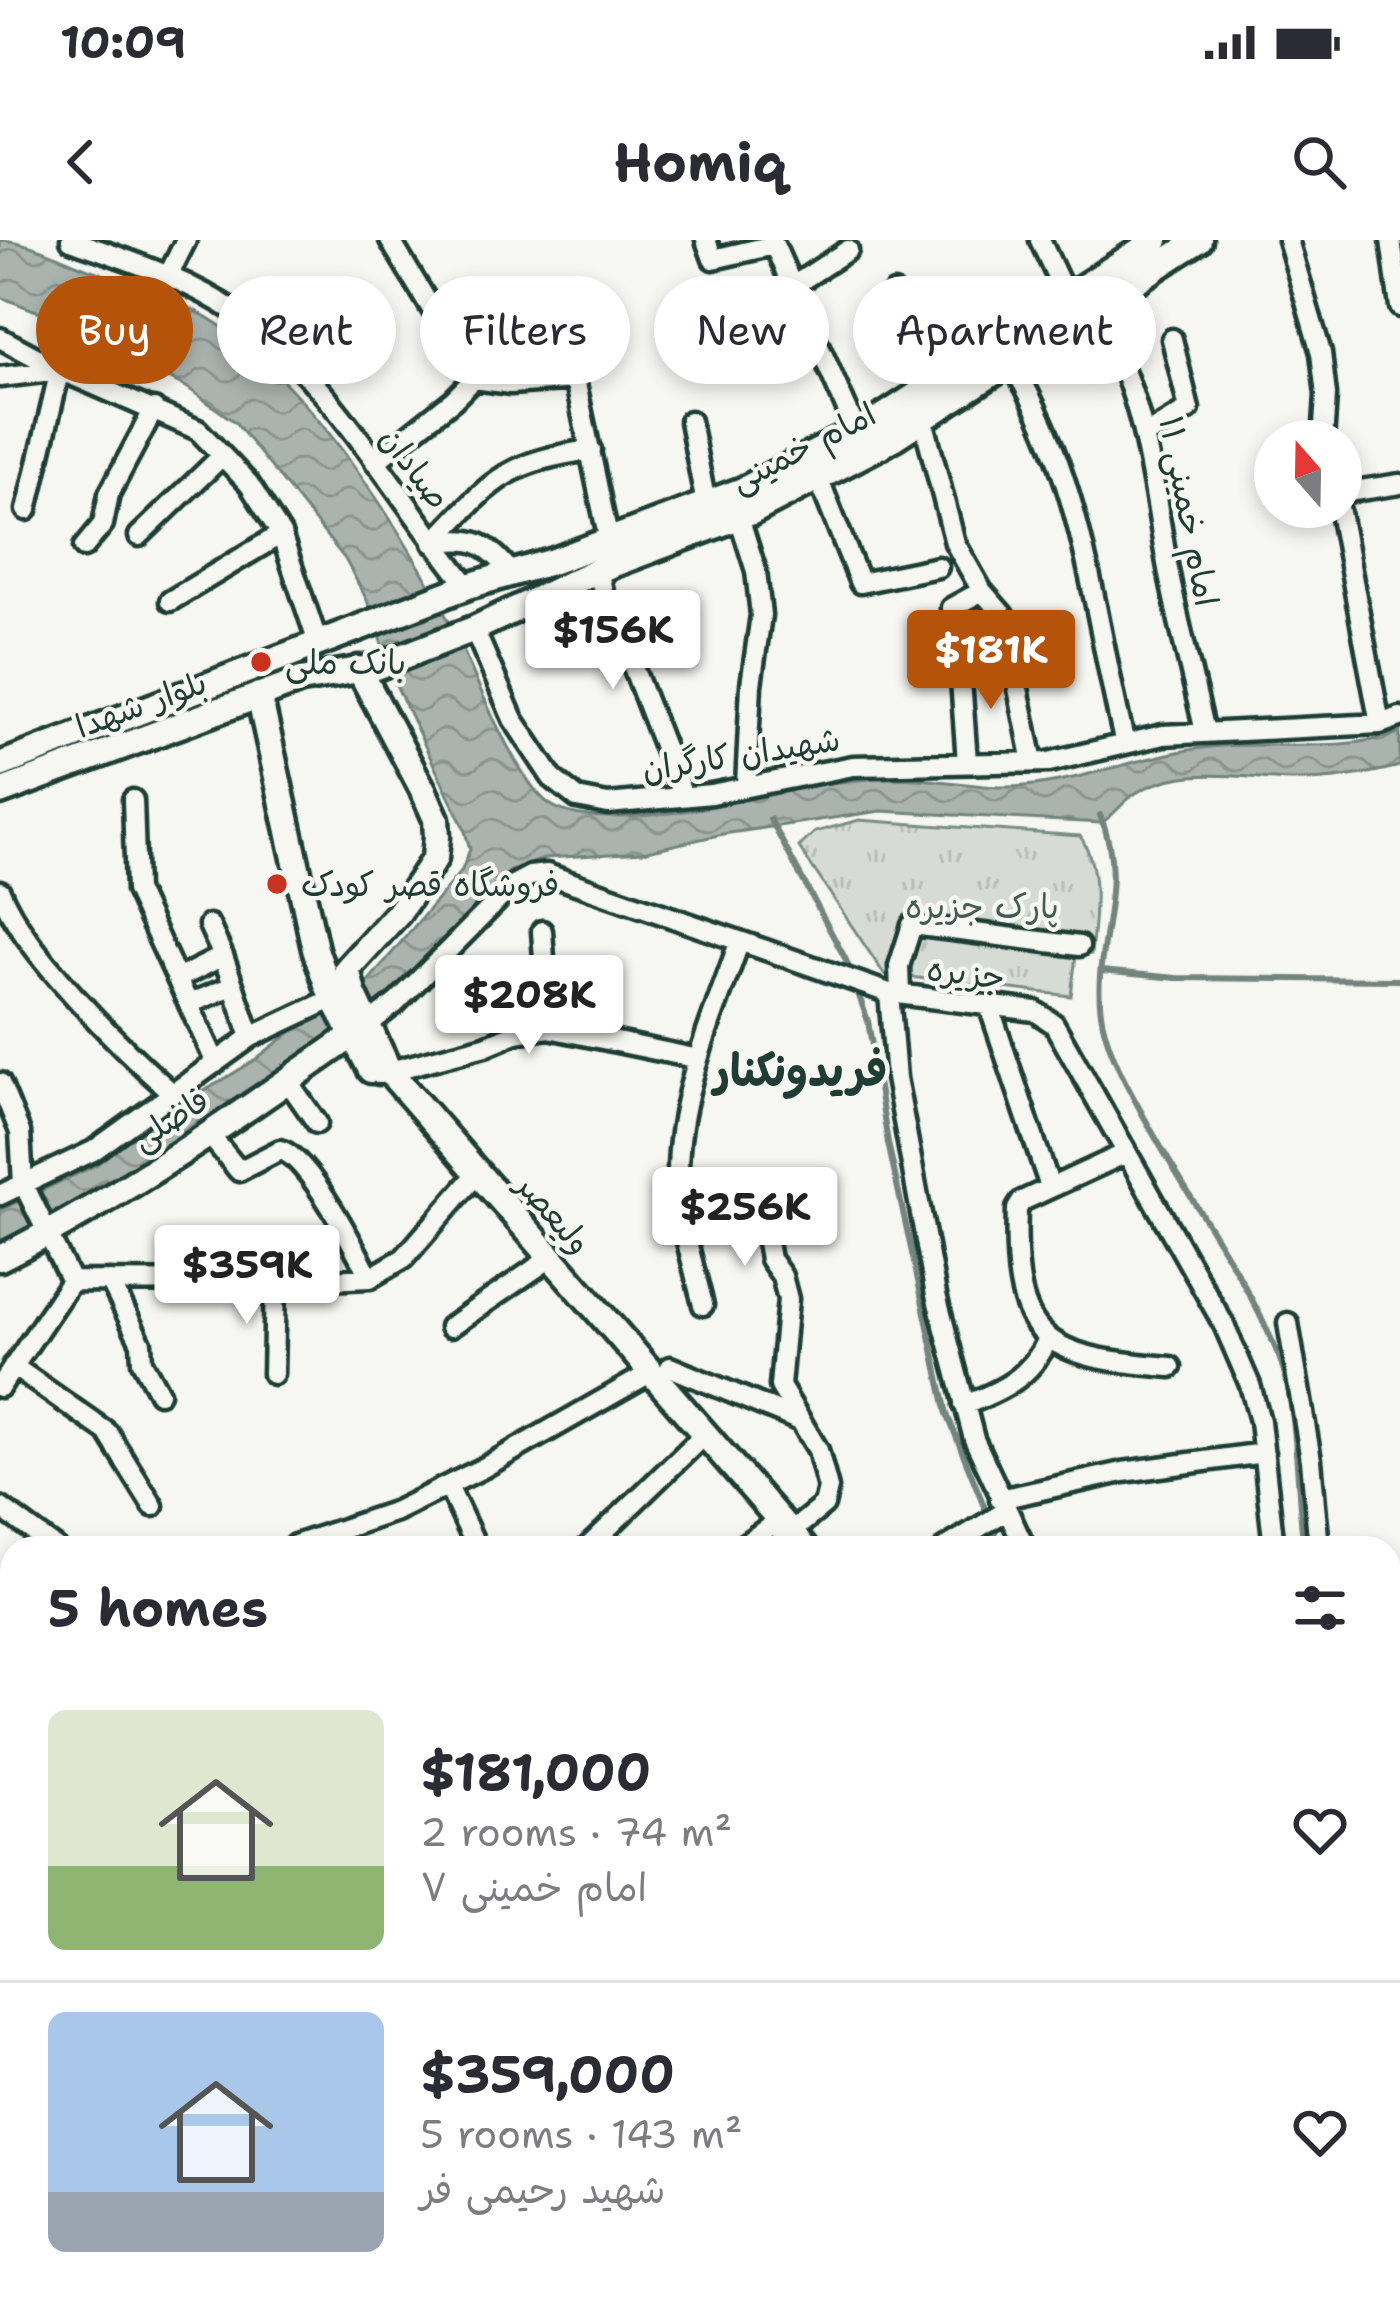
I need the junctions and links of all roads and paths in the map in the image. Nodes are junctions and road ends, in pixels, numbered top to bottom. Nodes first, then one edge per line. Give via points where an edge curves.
1 (71, 240) edge
2 (186, 240) edge
3 (390, 240) edge
4 (706, 240) edge
5 (1040, 240) edge
6 (1156, 240) edge
7 (1199, 240) edge
8 (1288, 240) edge
9 (1391, 240) edge
10 (773, 242) edge
11 (848, 250) dead end
12 (168, 276) joint
13 (788, 276) edge
14 (808, 276) edge
15 (1057, 276) edge
16 (1101, 276) edge
17 (1144, 276) edge
18 (193, 289) edge
19 (420, 290) edge
20 (1400, 307) edge
21 (0, 338) edge
22 (1172, 339) dead end
23 (36, 357) edge
24 (829, 368) edge
25 (36, 373) edge
26 (0, 377) edge
27 (57, 384) edge
28 (94, 384) edge
29 (469, 384) edge
30 (576, 384) edge
31 (929, 384) edge
32 (933, 384) edge
33 (979, 384) edge
34 (1022, 384) edge
35 (1130, 384) edge
36 (958, 398) junction
37 (154, 409) junction
38 (923, 419) junction
39 (1324, 420) edge
40 (690, 421) dead end
41 (857, 432) junction
42 (1144, 436) junction
43 (591, 450) junction
44 (222, 456) junction
45 (375, 462) junction
46 (819, 480) junction
47 (1400, 484) edge
48 (1362, 490) edge
49 (706, 504) junction
50 (27, 510) dead end
51 (739, 518) junction
52 (1344, 528) edge
53 (281, 534) junction
54 (139, 536) dead end
55 (608, 541) junction
56 (433, 543) junction
57 (84, 547) dead end
58 (938, 567) dead end
59 (598, 570) junction
60 (511, 572) junction
61 (468, 586) junction
62 (982, 591) junction
63 (170, 602) dead end
64 (474, 629) junction
65 (344, 632) joint
66 (318, 643) junction
67 (367, 668) junction
68 (259, 695) junction
69 (1400, 717) edge
70 (1380, 724) junction
71 (1205, 731) junction
72 (1125, 745) junction
73 (967, 762) junction
74 (1033, 762) junction
75 (0, 764) edge
76 (746, 786) junction
77 (1, 788) edge
78 (683, 796) junction
79 (133, 800) dead end
80 (0, 890) edge
81 (208, 926) dead end
82 (542, 931) dead end
83 (380, 932) junction
84 (312, 938) junction
85 (739, 943) junction
86 (1079, 946) dead end
87 (223, 956) junction
88 (177, 979) junction
89 (232, 986) junction
90 (894, 994) junction
91 (341, 998) junction
92 (189, 1004) junction
93 (989, 1006) junction
94 (361, 1027) junction
95 (549, 1028) junction
96 (250, 1037) junction
97 (697, 1063) junction
98 (216, 1064) junction
99 (382, 1073) junction
100 (287, 1080) junction
101 (0, 1083) edge
102 (172, 1093) junction
103 (317, 1123) dead end
104 (209, 1134) junction
105 (1126, 1153) junction
106 (679, 1177) junction
107 (472, 1179) junction
108 (23, 1183) junction
109 (1050, 1187) junction
110 (0, 1195) edge
111 (48, 1234) junction
112 (0, 1258) edge
113 (545, 1262) junction
114 (370, 1278) junction
115 (71, 1281) junction
116 (110, 1281) junction
117 (275, 1282) junction
118 (703, 1305) dead end
119 (1288, 1323) dead end
120 (450, 1327) dead end
121 (1048, 1339) junction
122 (13, 1366) junction
123 (1171, 1367) dead end
124 (273, 1373) dead end
125 (654, 1374) junction
126 (0, 1387) edge
127 (159, 1393) dead end
128 (964, 1406) junction
129 (805, 1423) junction
130 (700, 1439) junction
131 (1264, 1453) junction
132 (448, 1486) junction
133 (153, 1506) dead end
134 (0, 1507) edge
135 (1002, 1508) junction
136 (40, 1536) edge
137 (322, 1536) edge
138 (471, 1536) edge
139 (599, 1536) edge
140 (785, 1536) edge
141 (964, 1536) edge
142 (1018, 1536) edge
143 (1273, 1536) edge
144 (1318, 1536) edge

1 - 12 street, صیادان
2 - 12 street
3 - 19 street
4 - 10 street via 713,259
5 - 15 street
6 - 16 main road, امام خمینی
7 - 17 main road, امام خمینی
8 - 39 street via 1321,352
9 - 20 street
10 - 13 street
11 - 14 street
18 - 45 street, صیادان via 239,314 307,376
21 - 23 street
22 - 42 street via 1189,409
24 - 41 street
25 - 26 street
27 - 50 street
28 - 37 street
29 - 45 street
30 - 43 street
31 - 41 main road, امام خمینی
32 - 36 main road
33 - 36 main road, امام خمینی
34 - 72 street via 1077,523
35 - 42 street, امام خمینی ۱۱
36 - 38 main road, امام خمینی
37 - 44 street via 198,430
37 - 57 street via 109,494 104,524
38 - 46 main road, امام خمینی
38 - 62 street via 955,543
40 - 49 street
41 - 49 main road, امام خمینی
42 - 71 street, امام خمینی ۱۱
43 - 55 street
43 - 56 street via 508,471
44 - 53 street
44 - 54 street
45 - 56 street, صیادان
46 - 51 main road, امام خمینی
46 - 58 street via 860,583
47 - 48 street
49 - 55 main road, امام خمینی
51 - 59 main road, امام خمینی
51 - 76 street via 761,615
52 - 70 street
53 - 63 street
53 - 66 street
55 - 60 main road, امام خمینی
56 - 60 street via 476,540
56 - 61 street, صیادان
59 - 64 main road, امام خمینی
59 - 78 street
60 - 61 main road, امام خمینی
61 - 65 main road, امام خمینی
62 - 73 street via 950,608
62 - 74 street via 1003,615
64 - 67 main road, بلوار شهدا
64 - 78 street, شهیدان کارگران via 494,683 551,778 577,798 608,804
65 - 66 main road, بلوار شهدا
66 - 75 main road, بلوار شهدا
67 - 68 main road, بلوار شهدا
67 - 83 main road via 436,819 435,858
68 - 77 main road, بلوار شهدا
68 - 84 main road
69 - 70 street, شهیدان کارگران
70 - 71 street, شهیدان کارگران
71 - 72 street, شهیدان کارگران
72 - 74 street, شهیدان کارگران
73 - 74 street, شهیدان کارگران
73 - 76 street, شهیدان کارگران via 853,766
76 - 78 street, شهیدان کارگران
79 - 88 street via 136,890
80 - 102 street via 24,935
81 - 87 street
82 - 95 street
83 - 84 main road via 346,944
83 - 91 main road via 347,970
84 - 91 main road
85 - 90 street, جزیره
85 - 94 street, جزیره via 547,874 530,876 397,1003
85 - 97 street
86 - 90 street via 912,925
87 - 88 street
87 - 89 street
88 - 92 street
89 - 92 street
89 - 96 street
90 - 93 street, جزیره
90 - 128 street via 910,1164
91 - 94 main road, ولیعصر
91 - 96 street
92 - 98 street
93 - 105 street, جزیره via 1035,1011 1054,1024
93 - 109 street
94 - 99 main road, ولیعصر
94 - 100 main road, فاضلی
95 - 97 street
95 - 99 street
96 - 98 street
97 - 106 street
98 - 102 street
99 - 107 main road, ولیعصر
100 - 103 street
100 - 104 main road, فاضلی
101 - 108 street via 20,1132
102 - 108 street via 93,1151
104 - 111 main road, فاضلی
104 - 114 street via 238,1171 280,1150 292,1154
105 - 109 street
105 - 131 street, جزیره via 1224,1325 1250,1385
106 - 118 street
106 - 129 street via 745,1181 758,1191 770,1259 788,1299 780,1386
107 - 113 main road, ولیعصر
107 - 114 street via 404,1258
108 - 110 street
108 - 111 street
109 - 121 street via 1022,1201 1016,1223 1029,1318
111 - 112 main road, فاضلی
111 - 115 street
113 - 120 street
113 - 125 main road, ولیعصر
114 - 117 street
115 - 116 street
115 - 122 street
116 - 117 street
116 - 127 street
117 - 124 street
119 - 144 street
121 - 123 street via 1097,1361
121 - 128 street via 1038,1361 1005,1390
122 - 126 street
122 - 133 street via 107,1432
125 - 129 street
125 - 130 main road, ولیعصر
125 - 132 street
128 - 135 street
129 - 140 street via 827,1488 824,1505
130 - 139 street
130 - 140 main road, ولیعصر
131 - 135 street via 1123,1472
131 - 143 street, جزیره
132 - 137 street
132 - 138 street
134 - 136 street
135 - 141 street
135 - 142 street

